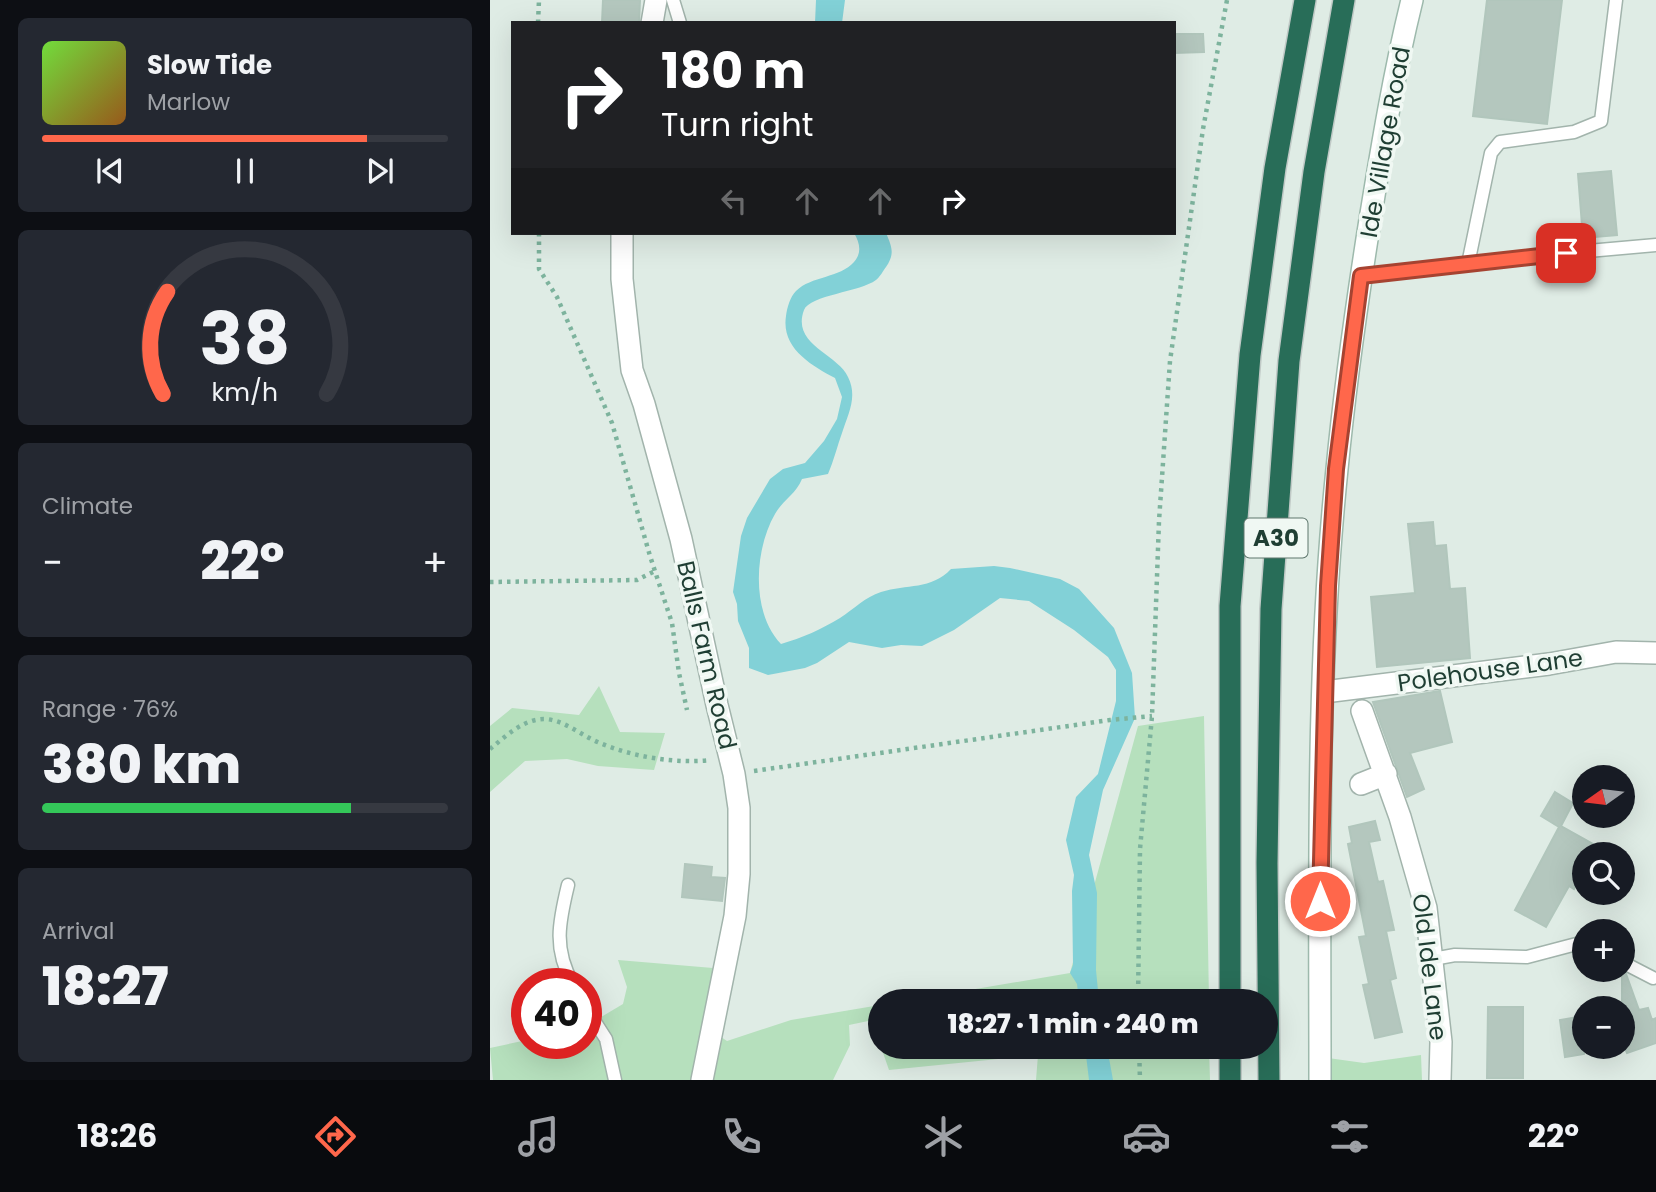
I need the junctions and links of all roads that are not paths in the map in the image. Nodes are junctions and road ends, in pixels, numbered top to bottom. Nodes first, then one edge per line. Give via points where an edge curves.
1 (656, 0) edge
2 (673, 0) edge
3 (1305, 0) edge
4 (1344, 0) edge
5 (1412, 0) edge
6 (1616, 0) edge
7 (652, 21) edge
8 (679, 21) edge
9 (622, 235) edge
10 (1656, 245) edge
11 (1468, 264) junction
12 (1361, 276) junction
13 (1656, 653) edge
14 (1324, 692) junction
15 (1362, 712) dead end
16 (1386, 774) junction
17 (1361, 784) dead end
18 (568, 886) dead end
19 (1572, 945) edge
20 (1433, 959) junction
21 (564, 968) edge
22 (1635, 968) edge
23 (1654, 978) dead end
24 (1230, 989) edge
25 (602, 1033) edge
26 (1230, 1059) edge
27 (615, 1080) edge
28 (702, 1080) edge
29 (1230, 1080) edge
30 (1269, 1080) edge
31 (1320, 1080) edge
32 (1440, 1080) edge

1 - 7 street
2 - 8 lane
3 - 24 highway, A30 via 1275,168 1250,355 1230,606
4 - 30 highway, A30 via 1314,172 1289,362 1272,595 1266,863
5 - 12 street, Ide Village Road via 1386,120
6 - 11 lane via 1601,121 1574,132 1500,142 1491,153
9 - 28 street, Balls Farm Road via 621,279 632,370 681,539 739,808 734,916
10 - 11 lane
11 - 12 lane
12 - 14 street, Ide Village Road via 1336,469
13 - 14 street, Polehouse Lane via 1616,652
14 - 31 street, Ide Village Road
15 - 16 street, Old Ide Lane
16 - 17 street
16 - 20 street, Old Ide Lane via 1426,908
18 - 21 lane via 560,918
19 - 20 lane via 1527,957 1455,955
20 - 32 street, Old Ide Lane
22 - 23 lane
25 - 27 lane
26 - 29 highway

